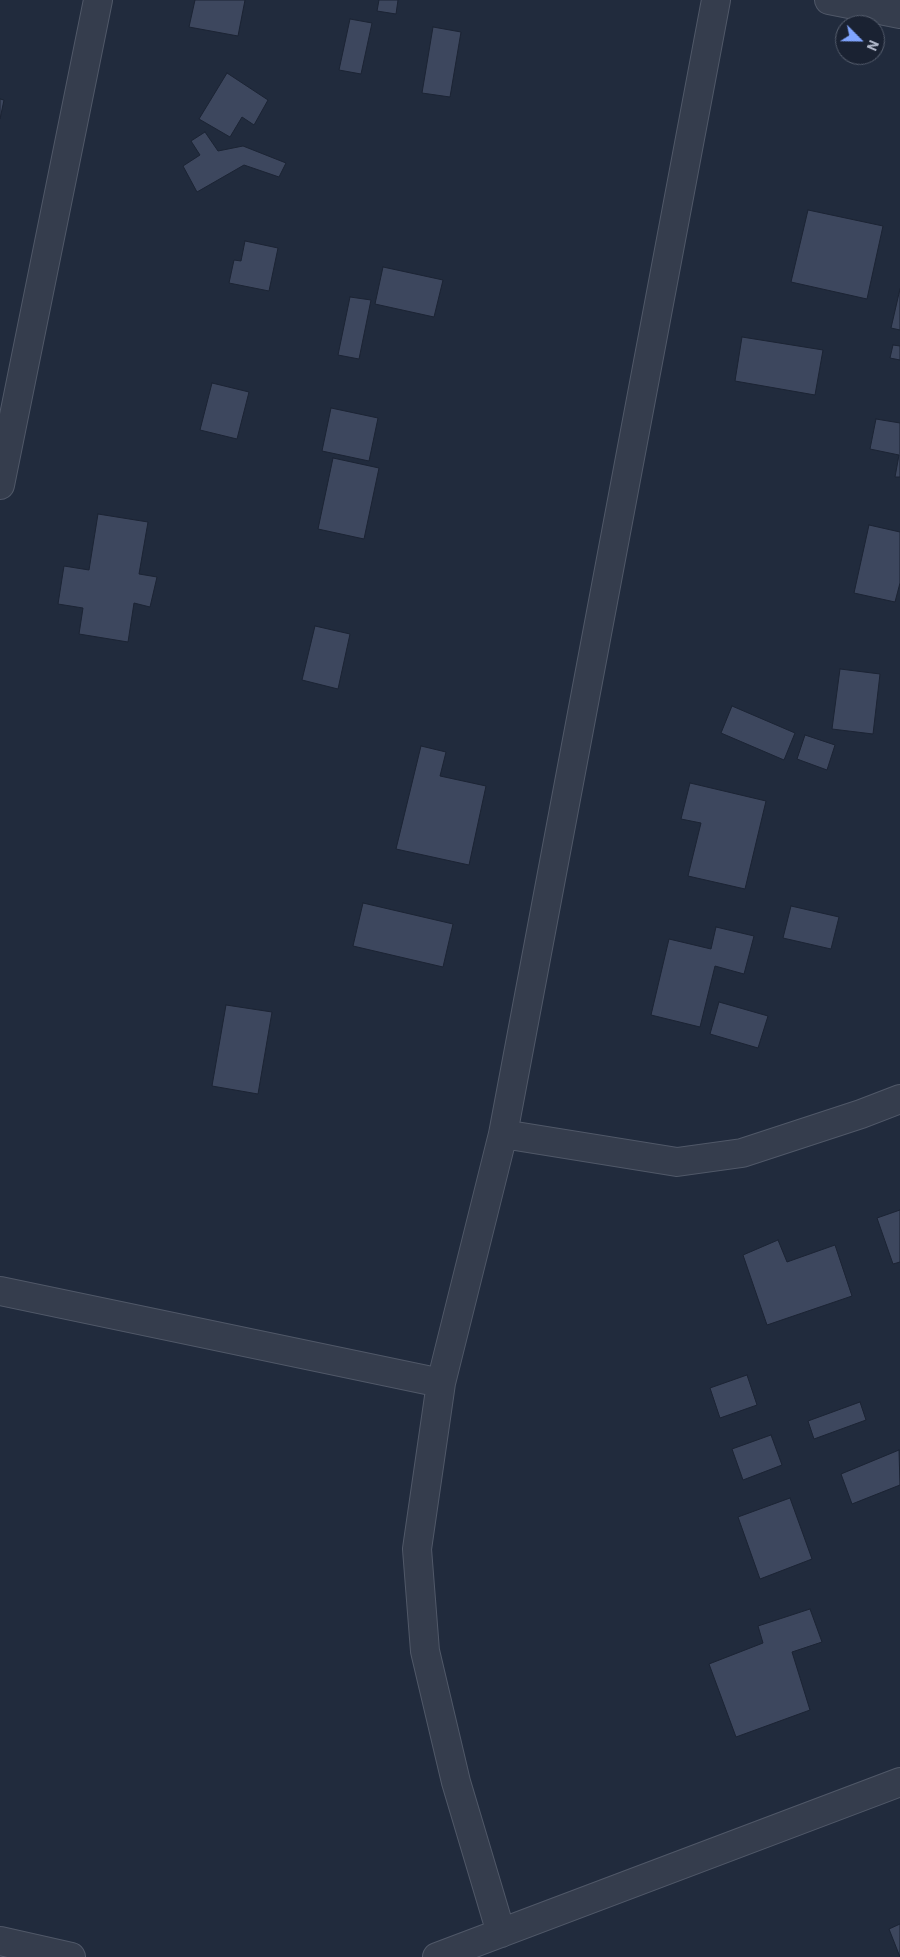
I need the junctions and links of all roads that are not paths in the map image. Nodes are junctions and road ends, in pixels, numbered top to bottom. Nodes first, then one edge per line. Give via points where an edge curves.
1 (98, 0) edge
2 (716, 0) edge
3 (829, 0) edge
4 (900, 14) edge
5 (0, 485) edge
6 (900, 1099) edge
7 (503, 1134) junction
8 (0, 1291) edge
9 (441, 1383) junction
10 (900, 1782) edge
11 (501, 1933) junction
12 (0, 1942) edge
13 (71, 1957) edge
14 (437, 1957) edge

1 - 5 street
2 - 7 street
3 - 4 street
6 - 7 street via 742,1153 677,1162
7 - 9 street
8 - 9 street
9 - 11 street via 417,1549 425,1651 456,1782
10 - 11 street
11 - 14 street
12 - 13 street

